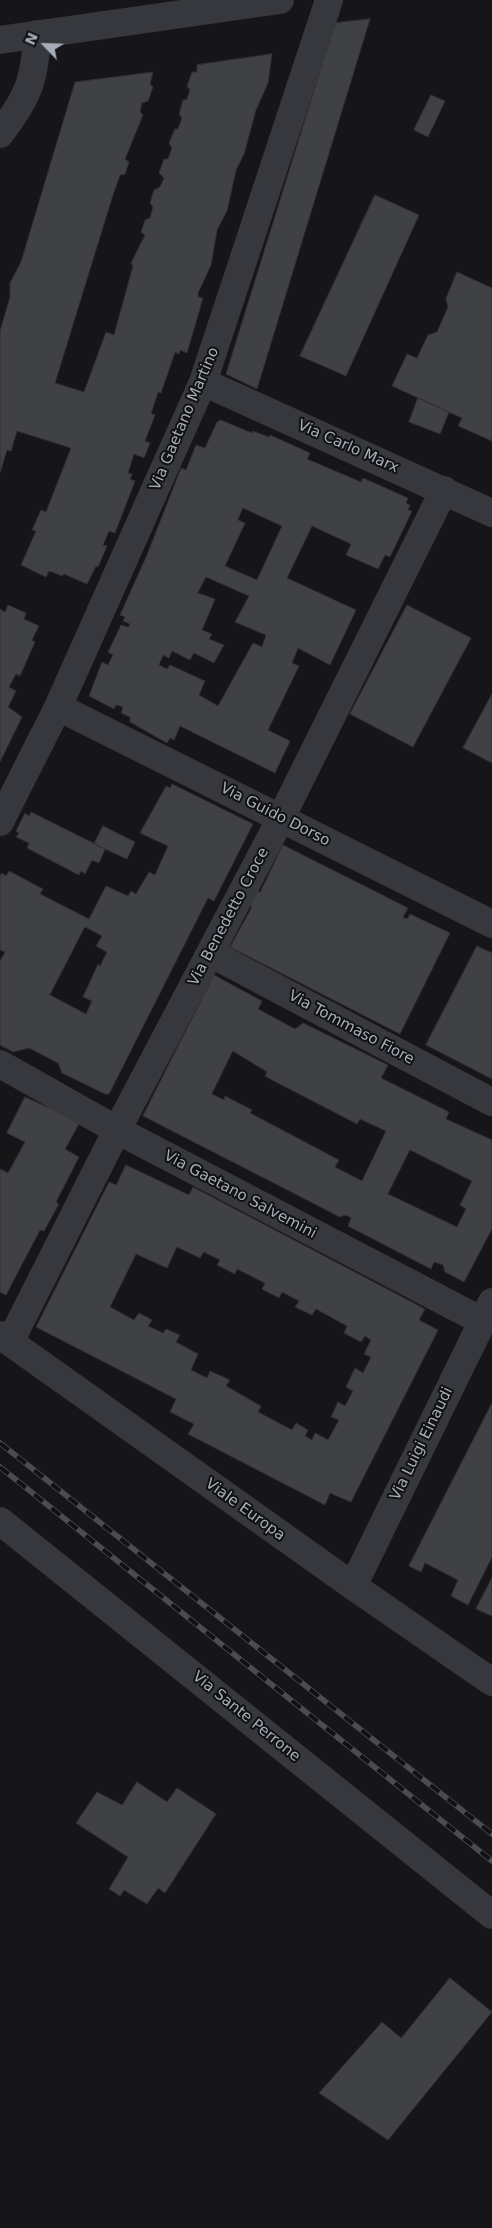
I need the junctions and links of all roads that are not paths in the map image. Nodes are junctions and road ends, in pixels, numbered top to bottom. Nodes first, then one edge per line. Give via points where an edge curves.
1 (280, 0) edge
2 (329, 0) edge
3 (37, 34) junction
4 (0, 40) edge
5 (0, 134) edge
6 (203, 382) junction
7 (444, 490) junction
8 (492, 513) edge
9 (58, 707) junction
10 (281, 818) junction
11 (0, 822) edge
12 (492, 924) edge
13 (210, 953) junction
14 (0, 1064) edge
15 (492, 1102) edge
16 (117, 1130) junction
17 (487, 1311) edge
18 (5, 1338) edge
19 (0, 1521) edge
20 (353, 1586) junction
21 (492, 1682) edge
22 (492, 1914) edge

1 - 3 street
2 - 6 street, Via Gaetano Martino
3 - 4 street
3 - 5 street via 35,67 22,105
6 - 7 street, Via Carlo Marx
6 - 9 street, Via Gaetano Martino
7 - 8 street, Via Carlo Marx
7 - 10 street, Via Benedetto Croce
9 - 10 street, Via Guido Dorso
9 - 11 street, Via Gaetano Martino
10 - 12 street, Via Guido Dorso
10 - 13 street, Via Benedetto Croce
13 - 15 street, Via Tommaso Fiore
13 - 16 street, Via Benedetto Croce
14 - 16 street, Via Gaetano Salvemini
16 - 17 street, Via Gaetano Salvemini
16 - 18 street, Via Benedetto Croce
17 - 20 street, Via Luigi Einaudi
18 - 20 street, Viale Europa
19 - 22 street, Via Sante Perrone
20 - 21 street, Viale Europa

